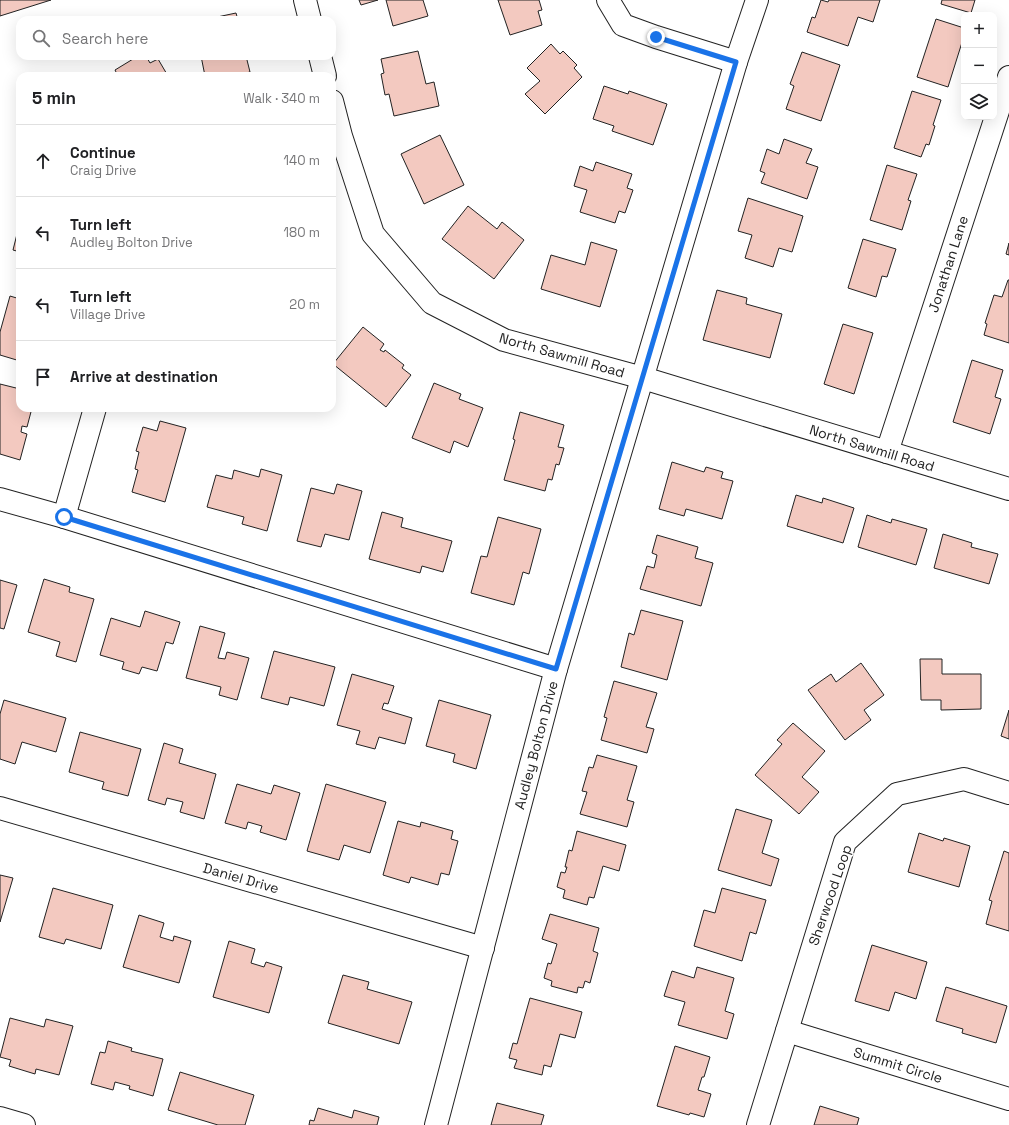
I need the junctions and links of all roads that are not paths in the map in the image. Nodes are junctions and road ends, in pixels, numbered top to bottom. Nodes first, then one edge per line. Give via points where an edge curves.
1 (305, 0) edge
2 (608, 0) edge
3 (757, 0) edge
4 (309, 16) edge
5 (321, 60) edge
6 (736, 62) junction
7 (324, 72) edge
8 (1009, 77) edge
9 (337, 137) edge
10 (643, 378) junction
11 (94, 412) edge
12 (887, 452) junction
13 (1009, 489) edge
14 (0, 499) edge
15 (64, 517) junction
16 (556, 669) junction
17 (1009, 793) edge
18 (0, 808) edge
19 (483, 948) junction
20 (787, 1031) junction
21 (1009, 1098) edge
22 (0, 1118) edge
23 (24, 1125) edge
24 (436, 1125) edge
25 (758, 1125) edge

1 - 4 street
2 - 6 street via 623,25
3 - 6 street, Audley Bolton Drive
5 - 7 street
6 - 10 street, Audley Bolton Drive
8 - 12 street, Jonathan Lane
9 - 10 street, North Sawmill Road via 373,234 432,303 504,340
10 - 12 street, North Sawmill Road
10 - 16 street, Audley Bolton Drive
11 - 15 street
12 - 13 street, North Sawmill Road
14 - 15 street
15 - 16 street
16 - 19 street, Audley Bolton Drive
17 - 20 street, Sherwood Loop via 964,779 897,794 845,842
18 - 19 street, Daniel Drive
19 - 24 street, Audley Bolton Drive
20 - 21 street, Summit Circle
20 - 25 street, Sherwood Loop
22 - 23 street

